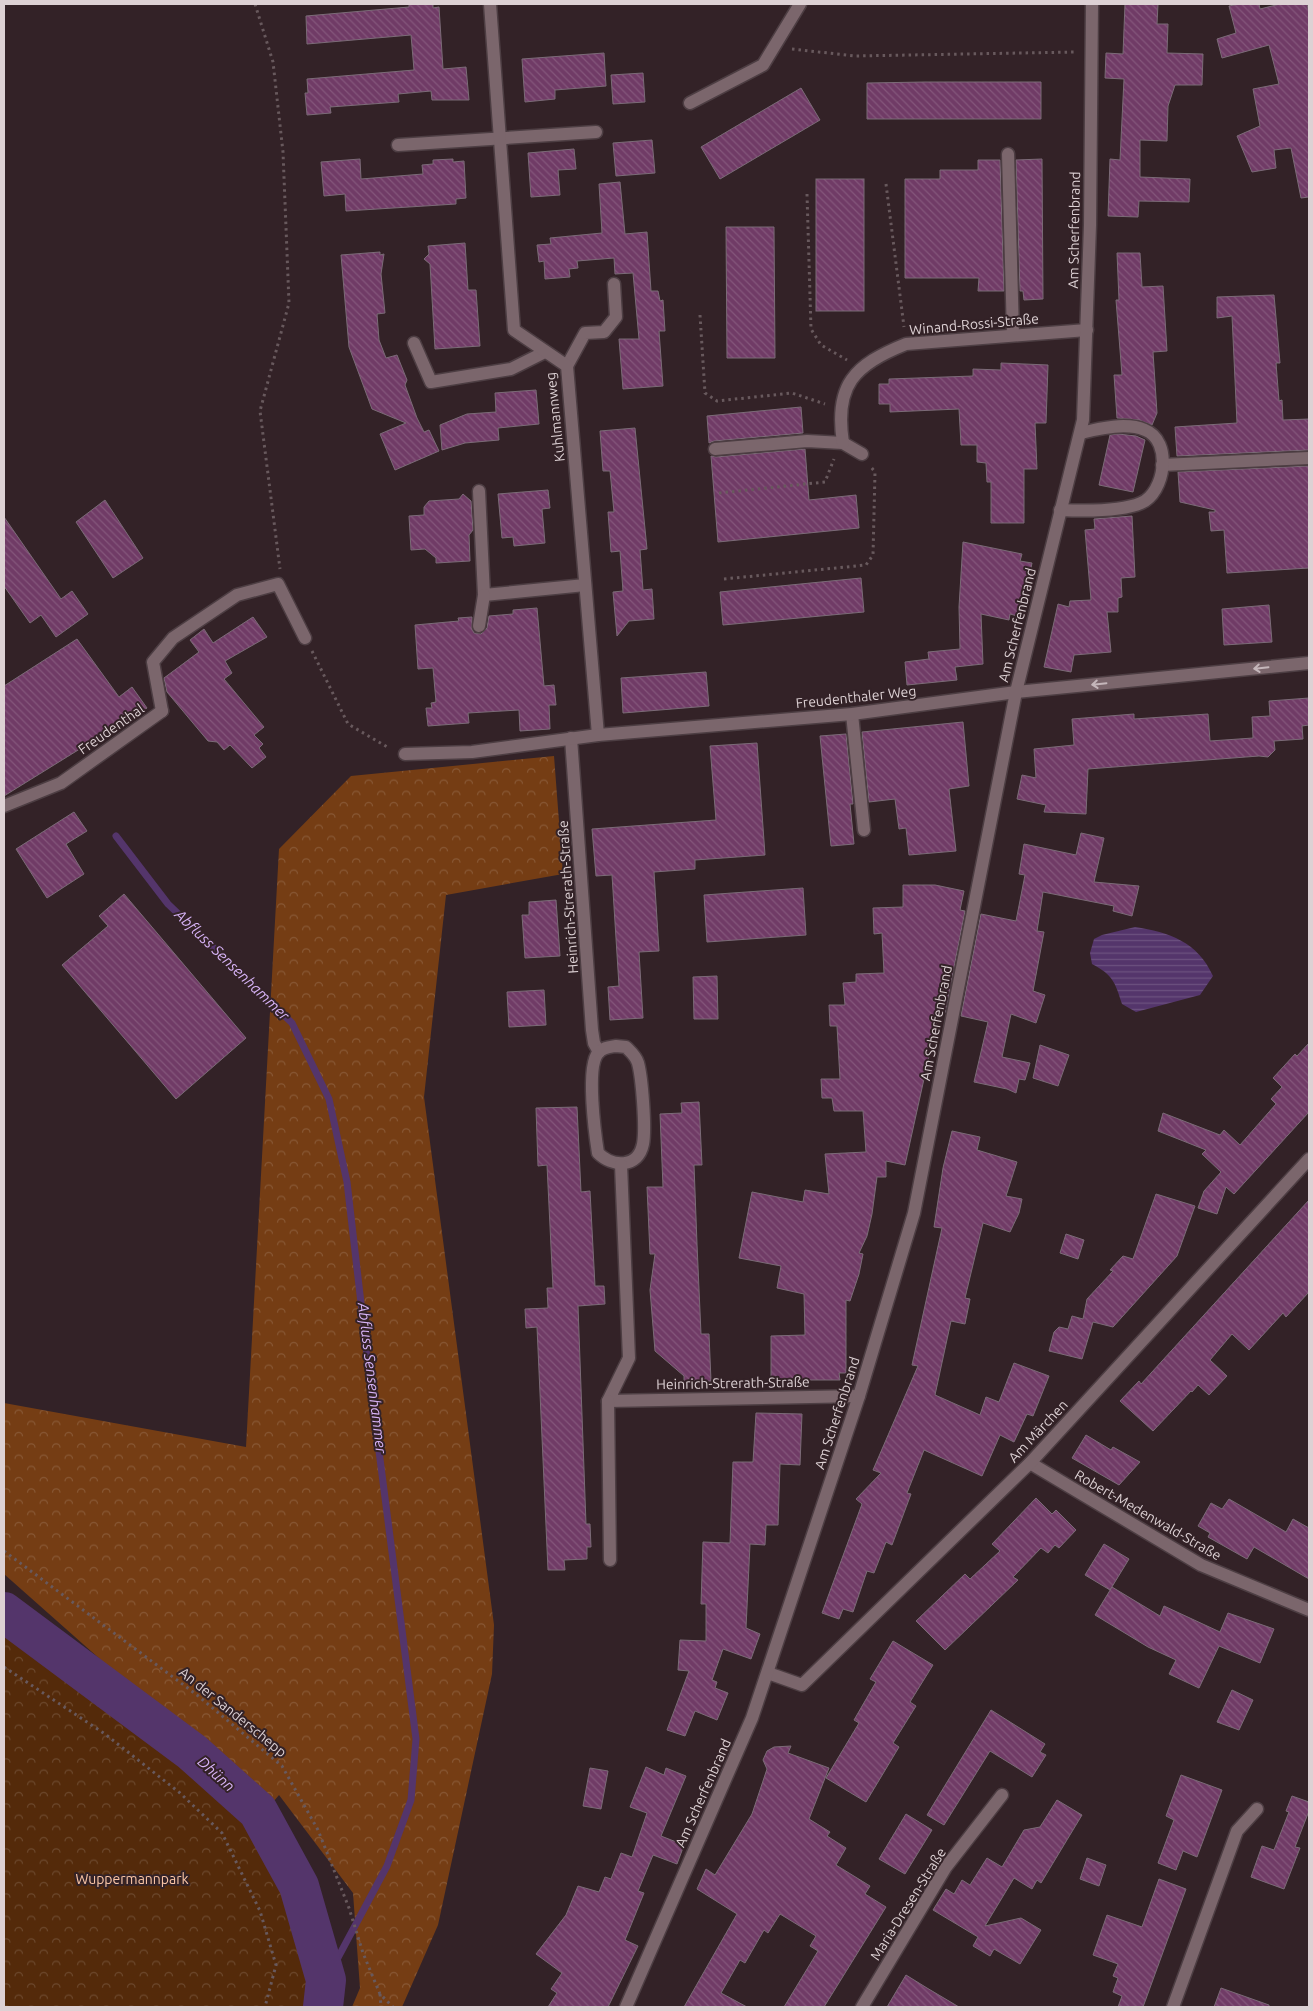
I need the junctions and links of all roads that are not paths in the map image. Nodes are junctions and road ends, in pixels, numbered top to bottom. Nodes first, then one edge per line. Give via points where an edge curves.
1 (490, 4) edge
2 (800, 4) edge
3 (1092, 4) edge
4 (690, 103) dead end
5 (596, 132) dead end
6 (499, 139) junction
7 (398, 145) dead end
8 (1008, 154) dead end
9 (614, 284) dead end
10 (1087, 330) junction
11 (1013, 334) junction
12 (414, 343) dead end
13 (545, 352) junction
14 (567, 366) junction
15 (1081, 433) junction
16 (843, 443) junction
17 (714, 449) dead end
18 (862, 454) road end
19 (1309, 458) edge
20 (1162, 465) junction
21 (479, 491) dead end
22 (1060, 510) junction
23 (586, 585) junction
24 (484, 595) junction
25 (479, 626) dead end
26 (304, 638) road end
27 (1309, 663) edge
28 (1016, 692) junction
29 (852, 714) junction
30 (598, 735) junction
31 (571, 738) junction
32 (405, 754) road end
33 (4, 806) edge
34 (864, 830) dead end
35 (599, 1052) junction
36 (1309, 1159) edge
37 (621, 1165) junction
38 (859, 1396) junction
39 (608, 1401) junction
40 (1030, 1463) junction
41 (610, 1560) dead end
42 (1309, 1610) edge
43 (768, 1672) junction
44 (1002, 1795) dead end
45 (1257, 1809) dead end
46 (626, 2007) edge
47 (862, 2007) edge
48 (1173, 2007) edge

1 - 6 street, Kuhlmannweg
2 - 4 street via 763,65
3 - 10 street, Am Scherfenbrand
5 - 6 street
6 - 7 street
6 - 13 street, Kuhlmannweg via 514,330
8 - 11 street
9 - 14 street via 616,318 604,332 585,333
10 - 11 street, Winand-Rossi-Straße
10 - 15 street, Am Scherfenbrand
11 - 16 street, Winand-Rossi-Straße via 906,344 884,353 849,382 841,406
12 - 13 street via 431,382 511,369
13 - 14 street, Kuhlmannweg
14 - 23 street, Kuhlmannweg
15 - 20 street via 1134,426 1148,430 1161,445
15 - 22 street, Am Scherfenbrand
16 - 17 street via 807,441
16 - 18 street
19 - 20 street
20 - 22 street via 1154,494 1140,504
21 - 24 street
22 - 28 street, Am Scherfenbrand
23 - 24 street
23 - 30 street, Kuhlmannweg
24 - 25 street
26 - 33 street, Freudenthal via 278,584 236,595 173,638 153,662 162,711 61,783
27 -> 28 street, Freudenthaler Weg
28 - 29 street, Freudenthaler Weg
28 - 38 street, Am Scherfenbrand via 914,1213
29 - 30 street, Freudenthaler Weg
29 - 34 street
30 - 31 street, Freudenthaler Weg
31 - 32 street, Freudenthaler Weg via 472,752
31 - 35 street, Heinrich-Strerath-Straße via 592,1030
35 - 37 street via 592,1070 598,1153 605,1160
35 - 37 street via 606,1048 626,1047 637,1061 642,1146 630,1162
36 - 40 street, Am Märchen
37 - 39 street via 630,1358
38 - 39 street, Heinrich-Strerath-Straße
38 - 43 street, Am Scherfenbrand
39 - 41 street
40 - 42 street, Robert-Medenwald-Straße via 1200,1565
40 - 43 street, Am Märchen via 802,1685
43 - 46 street, Am Scherfenbrand via 752,1718
44 - 47 street, Maria-Dresen-Straße via 946,1866
45 - 48 street via 1237,1831

